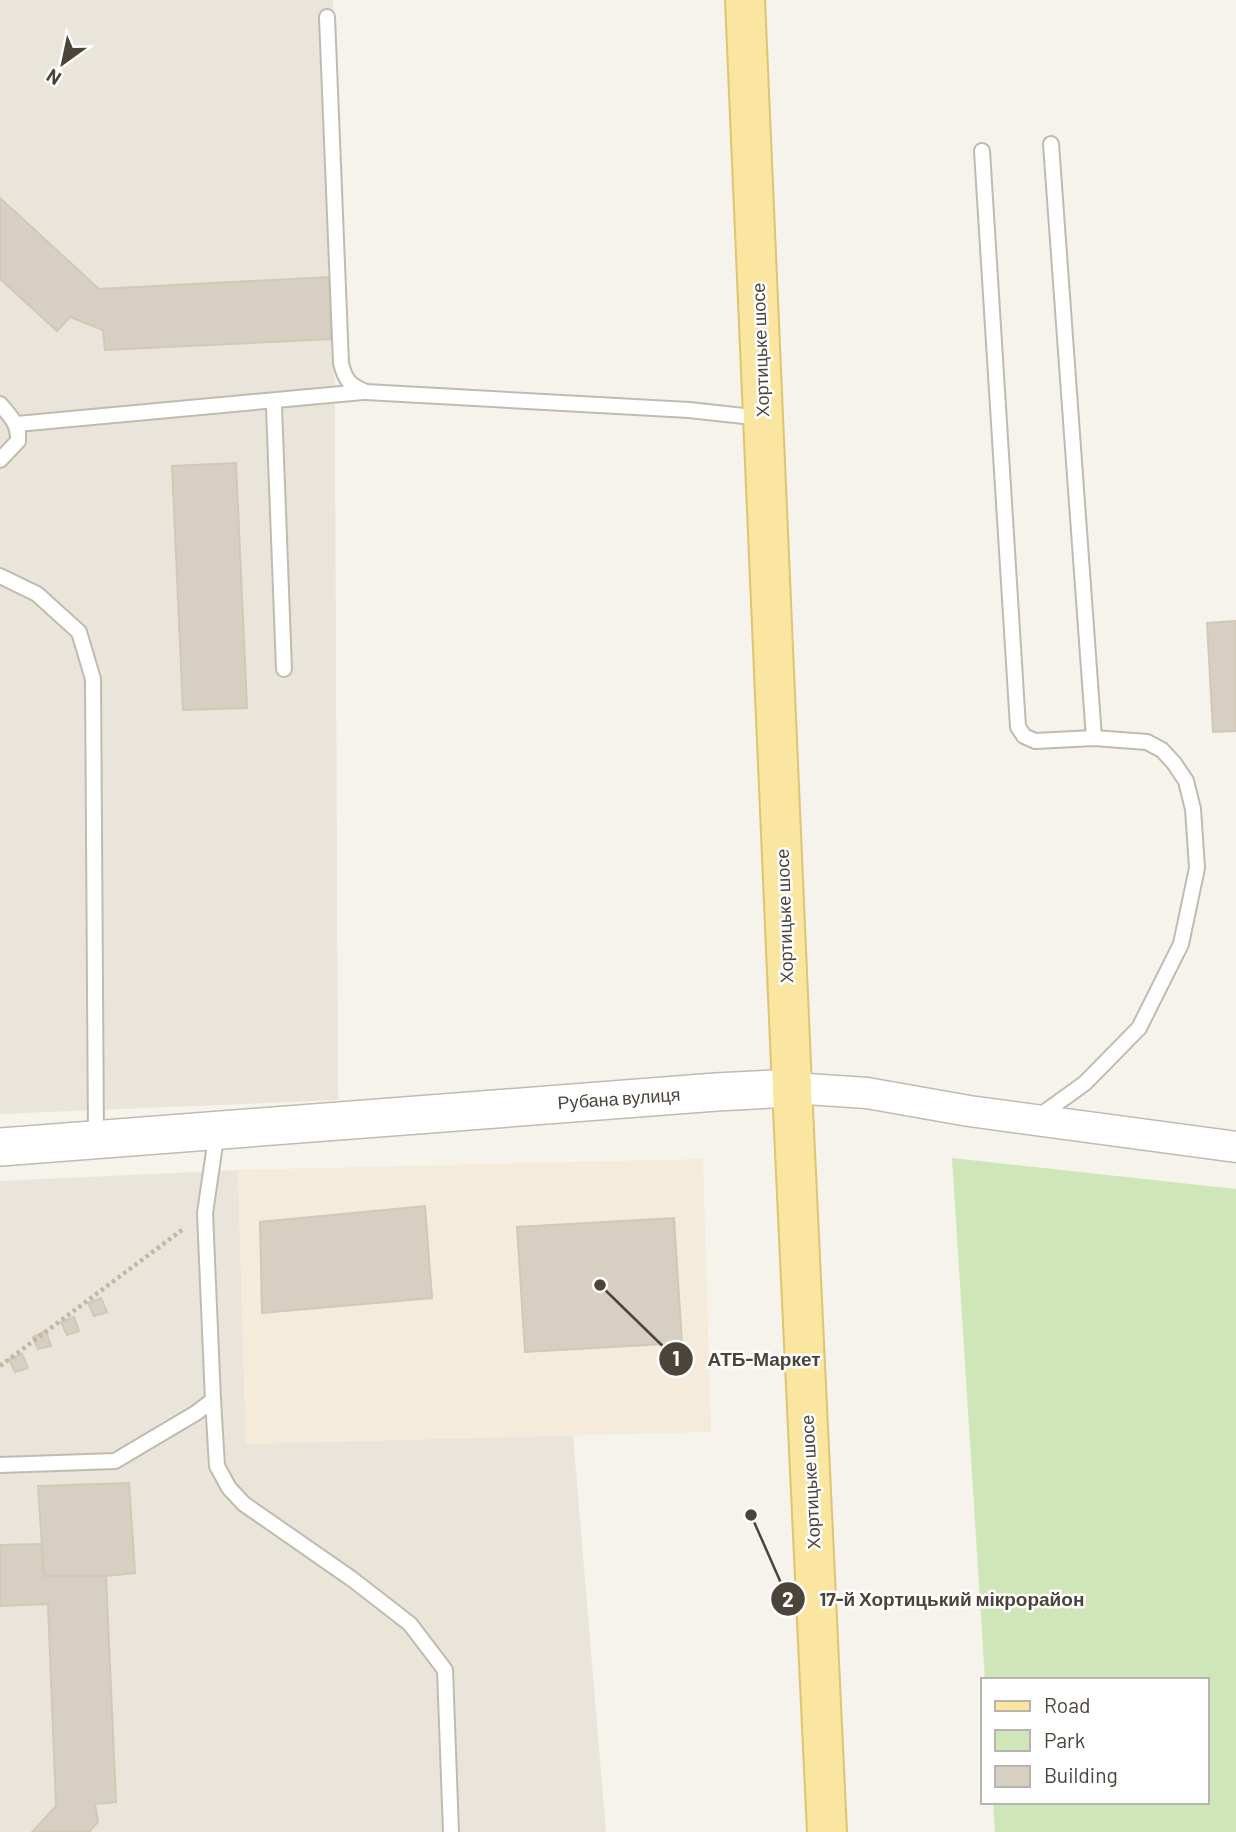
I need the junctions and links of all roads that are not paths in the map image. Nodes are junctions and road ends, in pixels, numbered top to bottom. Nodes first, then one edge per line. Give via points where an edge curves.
1 (745, 0) edge
2 (327, 17) dead end
3 (1051, 144) dead end
4 (982, 151) dead end
5 (366, 392) junction
6 (0, 404) edge
7 (274, 407) dead end
8 (764, 419) junction
9 (17, 424) junction
10 (0, 460) edge
11 (0, 576) edge
12 (284, 669) dead end
13 (1094, 738) junction
14 (792, 1088) junction
15 (1034, 1120) junction
16 (218, 1130) junction
17 (96, 1140) junction
18 (0, 1147) edge
19 (1236, 1147) edge
20 (213, 1400) junction
21 (0, 1465) edge
22 (451, 1832) edge
23 (827, 1832) edge

1 - 8 main road, Хортицьке шосе
2 - 5 lane via 341,363 352,386
3 - 13 lane
4 - 13 lane via 1018,727 1035,741
5 - 8 lane via 689,410
5 - 9 lane
6 - 9 lane
7 - 12 lane
8 - 14 main road, Хортицьке шосе
9 - 10 lane via 18,441
11 - 17 lane via 37,594 79,632 93,680
13 - 15 lane via 1147,742 1174,763 1186,781 1193,809 1196,868 1181,944 1139,1028 1085,1083
14 - 15 street, Рубана вулиця via 867,1093
14 - 16 street, Рубана вулиця
14 - 23 main road, Хортицьке шосе
15 - 19 street, Рубана вулиця
16 - 17 street, Рубана вулиця
16 - 20 lane via 205,1213
17 - 18 street, Рубана вулиця
20 - 21 lane via 115,1461
20 - 22 lane via 217,1466 229,1488 244,1504 410,1624 445,1670

